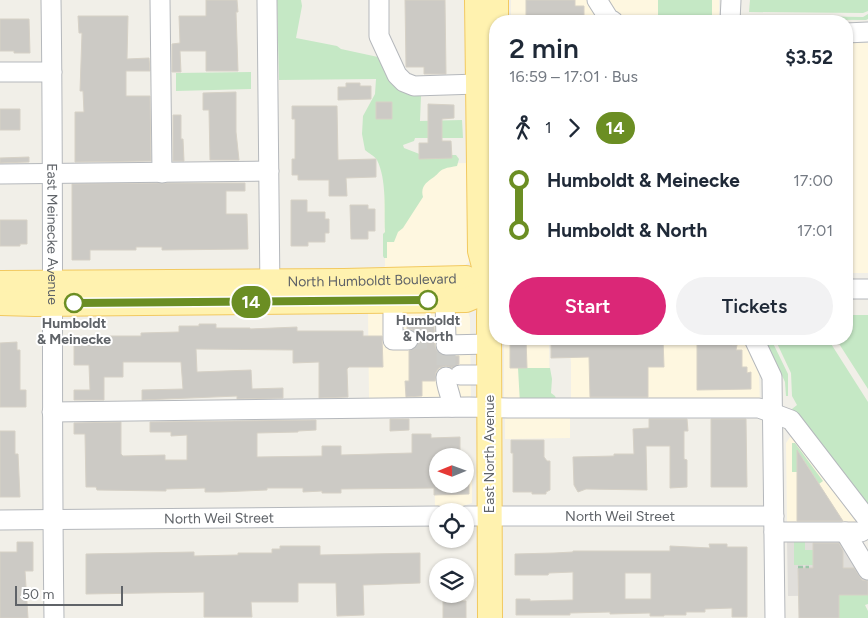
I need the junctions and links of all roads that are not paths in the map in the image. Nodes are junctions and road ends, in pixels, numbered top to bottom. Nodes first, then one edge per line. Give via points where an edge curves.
1 (51, 0) edge
2 (160, 0) edge
3 (267, 0) edge
4 (379, 0) edge
5 (477, 0) edge
6 (496, 0) edge
7 (597, 0) edge
8 (731, 0) edge
9 (492, 15) edge
10 (606, 15) edge
11 (730, 15) edge
12 (489, 23) edge
13 (489, 30) edge
14 (868, 32) edge
15 (853, 33) edge
16 (0, 72) edge
17 (52, 72) junction
18 (478, 84) junction
19 (269, 172) junction
20 (162, 173) junction
21 (0, 174) edge
22 (53, 174) junction
23 (489, 273) edge
24 (489, 282) edge
25 (0, 283) edge
26 (489, 286) edge
27 (853, 289) edge
28 (868, 289) edge
29 (270, 292) junction
30 (52, 293) junction
31 (445, 300) junction
32 (392, 301) junction
33 (0, 303) edge
34 (408, 340) tunnel mouth
35 (489, 344) joint
36 (757, 345) edge
37 (489, 375) junction
38 (452, 407) junction
39 (489, 408) junction
40 (52, 412) junction
41 (773, 413) junction
42 (489, 515) junction
43 (429, 516) edge
44 (474, 516) edge
45 (0, 520) edge
46 (52, 520) junction
47 (868, 520) edge
48 (774, 524) junction
49 (868, 528) edge
50 (845, 532) junction
51 (868, 570) edge
52 (54, 618) edge
53 (490, 618) edge
54 (775, 618) edge

1 - 17 street, East Meinecke Avenue
2 - 20 street
3 - 19 street
4 - 18 street via 379,36 397,75 404,82 414,86
5 - 12 main road, East North Avenue
6 - 9 main road, East North Avenue
7 - 10 street
8 - 11 street
13 - 18 main road, East North Avenue
14 - 15 street
16 - 17 street
17 - 22 street, East Meinecke Avenue
18 - 23 main road, East North Avenue via 480,251
19 - 20 street
19 - 29 street
20 - 22 street
21 - 22 street
22 - 30 street, East Meinecke Avenue
24 - 29 main road, North Humboldt Boulevard via 466,278
25 - 30 main road, North Humboldt Boulevard
26 - 31 main road, North Humboldt Boulevard via 466,300
27 - 28 street
29 - 30 main road, North Humboldt Boulevard
29 - 32 main road, North Humboldt Boulevard
30 - 33 main road, North Humboldt Boulevard
30 - 40 street, East Meinecke Avenue
31 - 32 main road, North Humboldt Boulevard
31 - 35 street via 444,343
32 - 34 street via 393,340
35 - 37 main road, East North Avenue
36 - 41 street via 772,377
37 - 38 street via 453,376 446,387 452,395
37 - 39 main road, East North Avenue
38 - 39 street
38 - 40 street
39 - 41 street via 755,408
39 - 42 main road, East North Avenue
40 - 46 street, East Meinecke Avenue
41 - 47 street via 792,420
41 - 48 street
42 - 44 street, North Weil Street
42 - 48 street, North Weil Street
42 - 53 main road, East North Avenue
43 - 46 street, North Weil Street
45 - 46 street, North Weil Street
46 - 52 street, East Meinecke Avenue
48 - 50 street, North Weil Street
48 - 54 street
49 - 50 street, North Weil Street via 861,532
50 - 51 street

